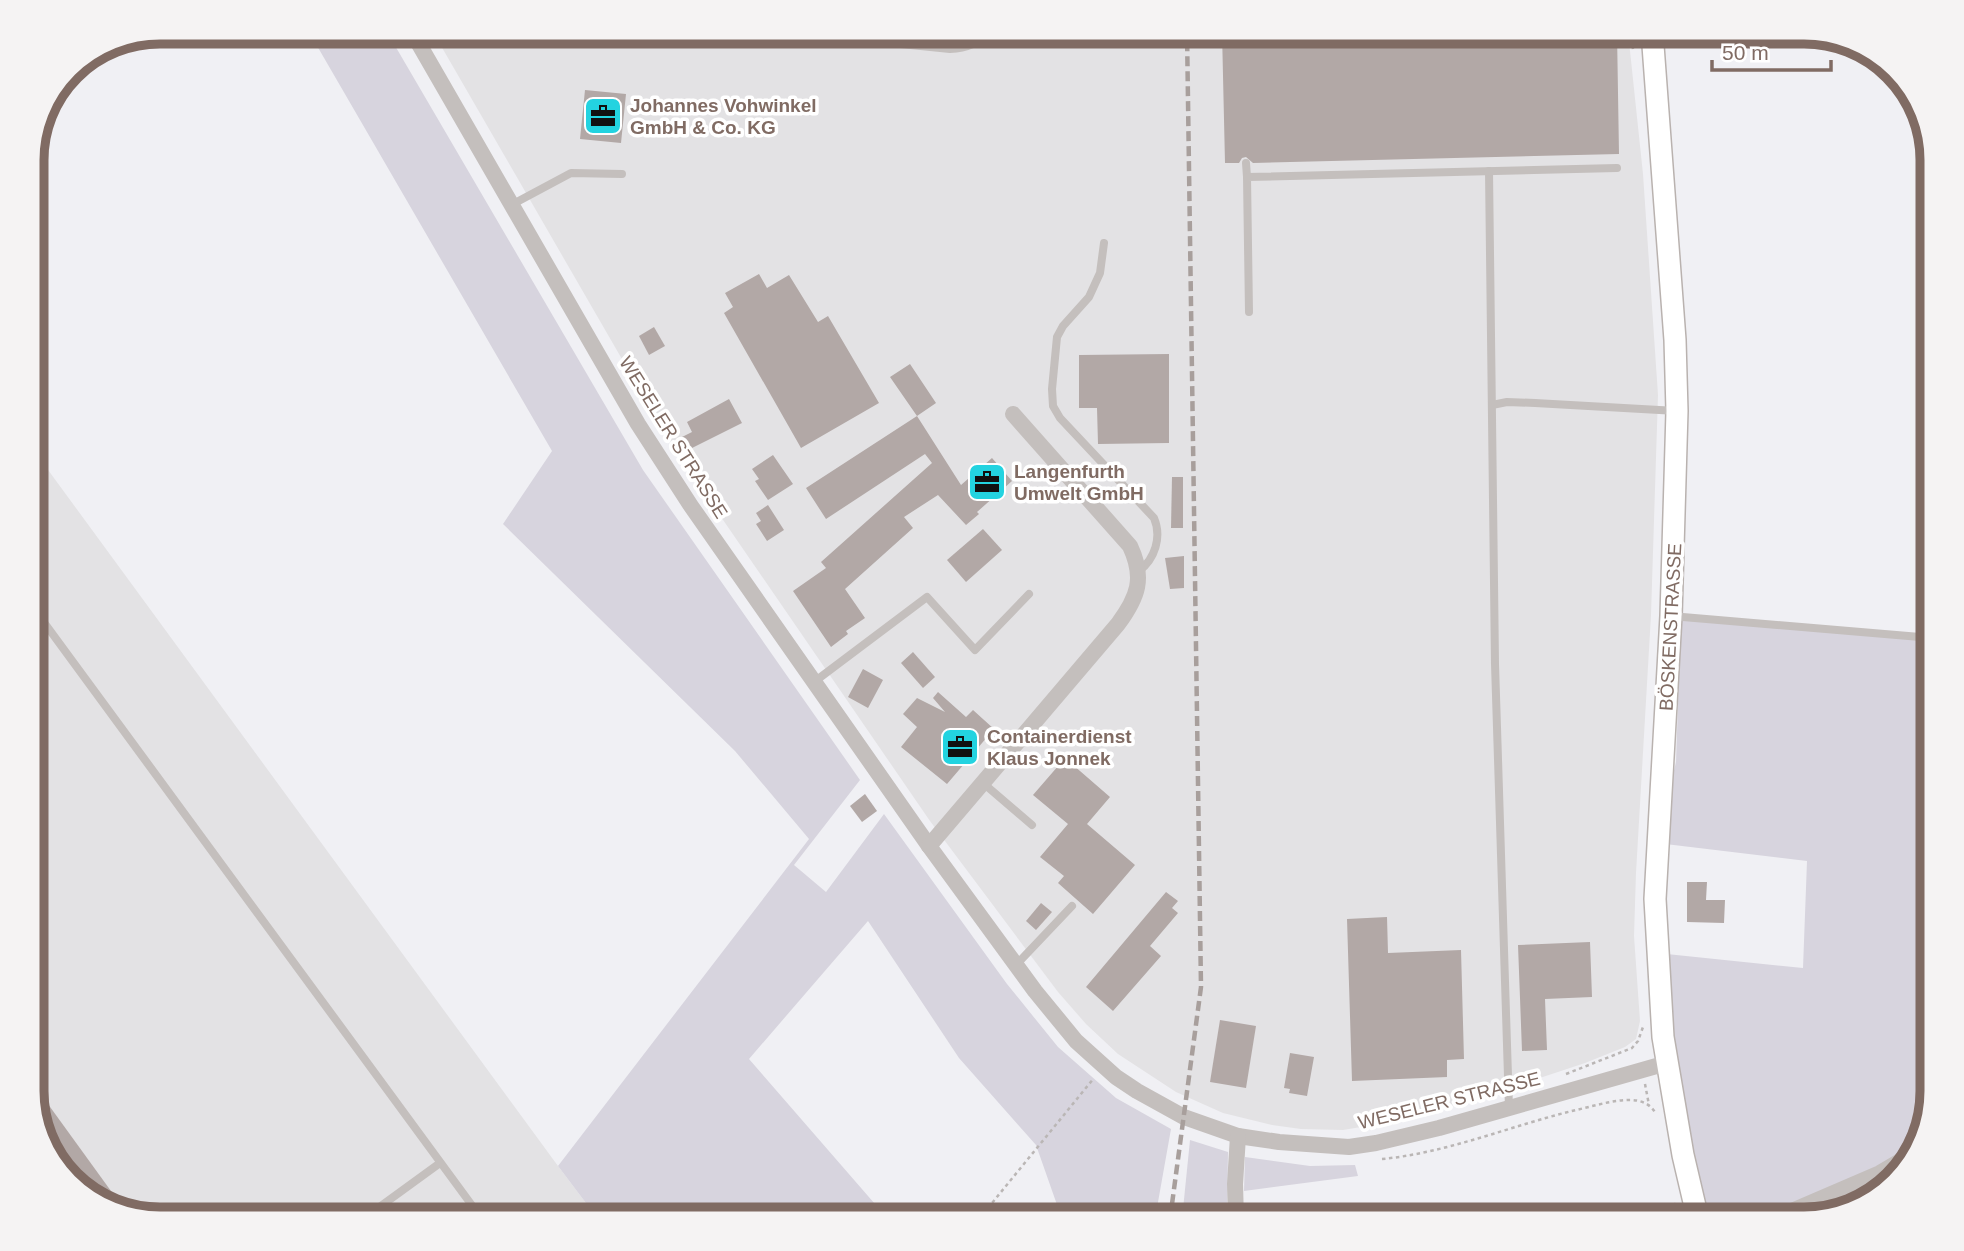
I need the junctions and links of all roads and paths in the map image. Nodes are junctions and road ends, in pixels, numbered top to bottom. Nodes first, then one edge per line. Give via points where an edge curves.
1 (419, 44) edge
2 (901, 44) edge
3 (975, 44) edge
4 (1633, 44) edge
5 (1653, 44) edge
6 (1634, 55) dead end
7 (1246, 163) dead end
8 (1617, 168) dead end
9 (1489, 171) junction
10 (622, 174) dead end
11 (1247, 177) junction
12 (513, 204) junction
13 (1104, 243) dead end
14 (1250, 313) dead end
15 (1492, 405) junction
16 (1677, 411) junction
17 (1013, 414) dead end
18 (1139, 571) junction
19 (1029, 594) dead end
20 (1671, 616) junction
21 (44, 624) edge
22 (1920, 637) edge
23 (814, 682) junction
24 (983, 783) junction
25 (1032, 825) dead end
26 (929, 846) junction
27 (1072, 906) dead end
28 (1016, 965) junction
29 (1643, 1023) dead end
30 (1667, 1063) junction
31 (1103, 1066) junction
32 (1564, 1075) dead end
33 (1509, 1108) junction
34 (1238, 1136) junction
35 (440, 1163) junction
36 (1892, 1166) edge
37 (381, 1207) edge
38 (472, 1207) edge
39 (989, 1207) edge
40 (1236, 1207) edge
41 (1695, 1207) edge
42 (1803, 1207) edge

1 - 12 street, WESELER STRASSE
2 - 3 lane via 950,49
4 - 6 path
5 - 16 main road, BÖSKENSTRASSE
7 - 11 lane
8 - 9 lane
9 - 11 lane
9 - 15 lane
10 - 12 lane via 571,173
11 - 14 lane
12 - 23 street, WESELER STRASSE via 663,464
13 - 18 lane via 1100,273 1089,297 1057,337 1053,406 1154,518 1157,546
15 - 16 lane via 1535,402
15 - 33 lane
16 - 20 main road, BÖSKENSTRASSE
17 - 18 street via 1130,546
18 - 24 street via 1134,599 1118,624
19 - 23 lane via 975,650 927,597
20 - 22 lane
20 - 30 main road, BÖSKENSTRASSE via 1655,899
21 - 35 lane
23 - 26 street, WESELER STRASSE
24 - 25 lane
24 - 26 street
26 - 28 street, WESELER STRASSE
27 - 28 lane
28 - 31 street, WESELER STRASSE via 1058,1021
29 - 32 path via 1642,1034 1632,1048
30 - 33 street, WESELER STRASSE
30 - 41 main road, BÖSKENSTRASSE
31 - 34 street, WESELER STRASSE via 1165,1107
31 - 39 path
33 - 34 street, WESELER STRASSE via 1349,1147
34 - 40 street
35 - 37 lane
35 - 38 lane
36 - 42 street

